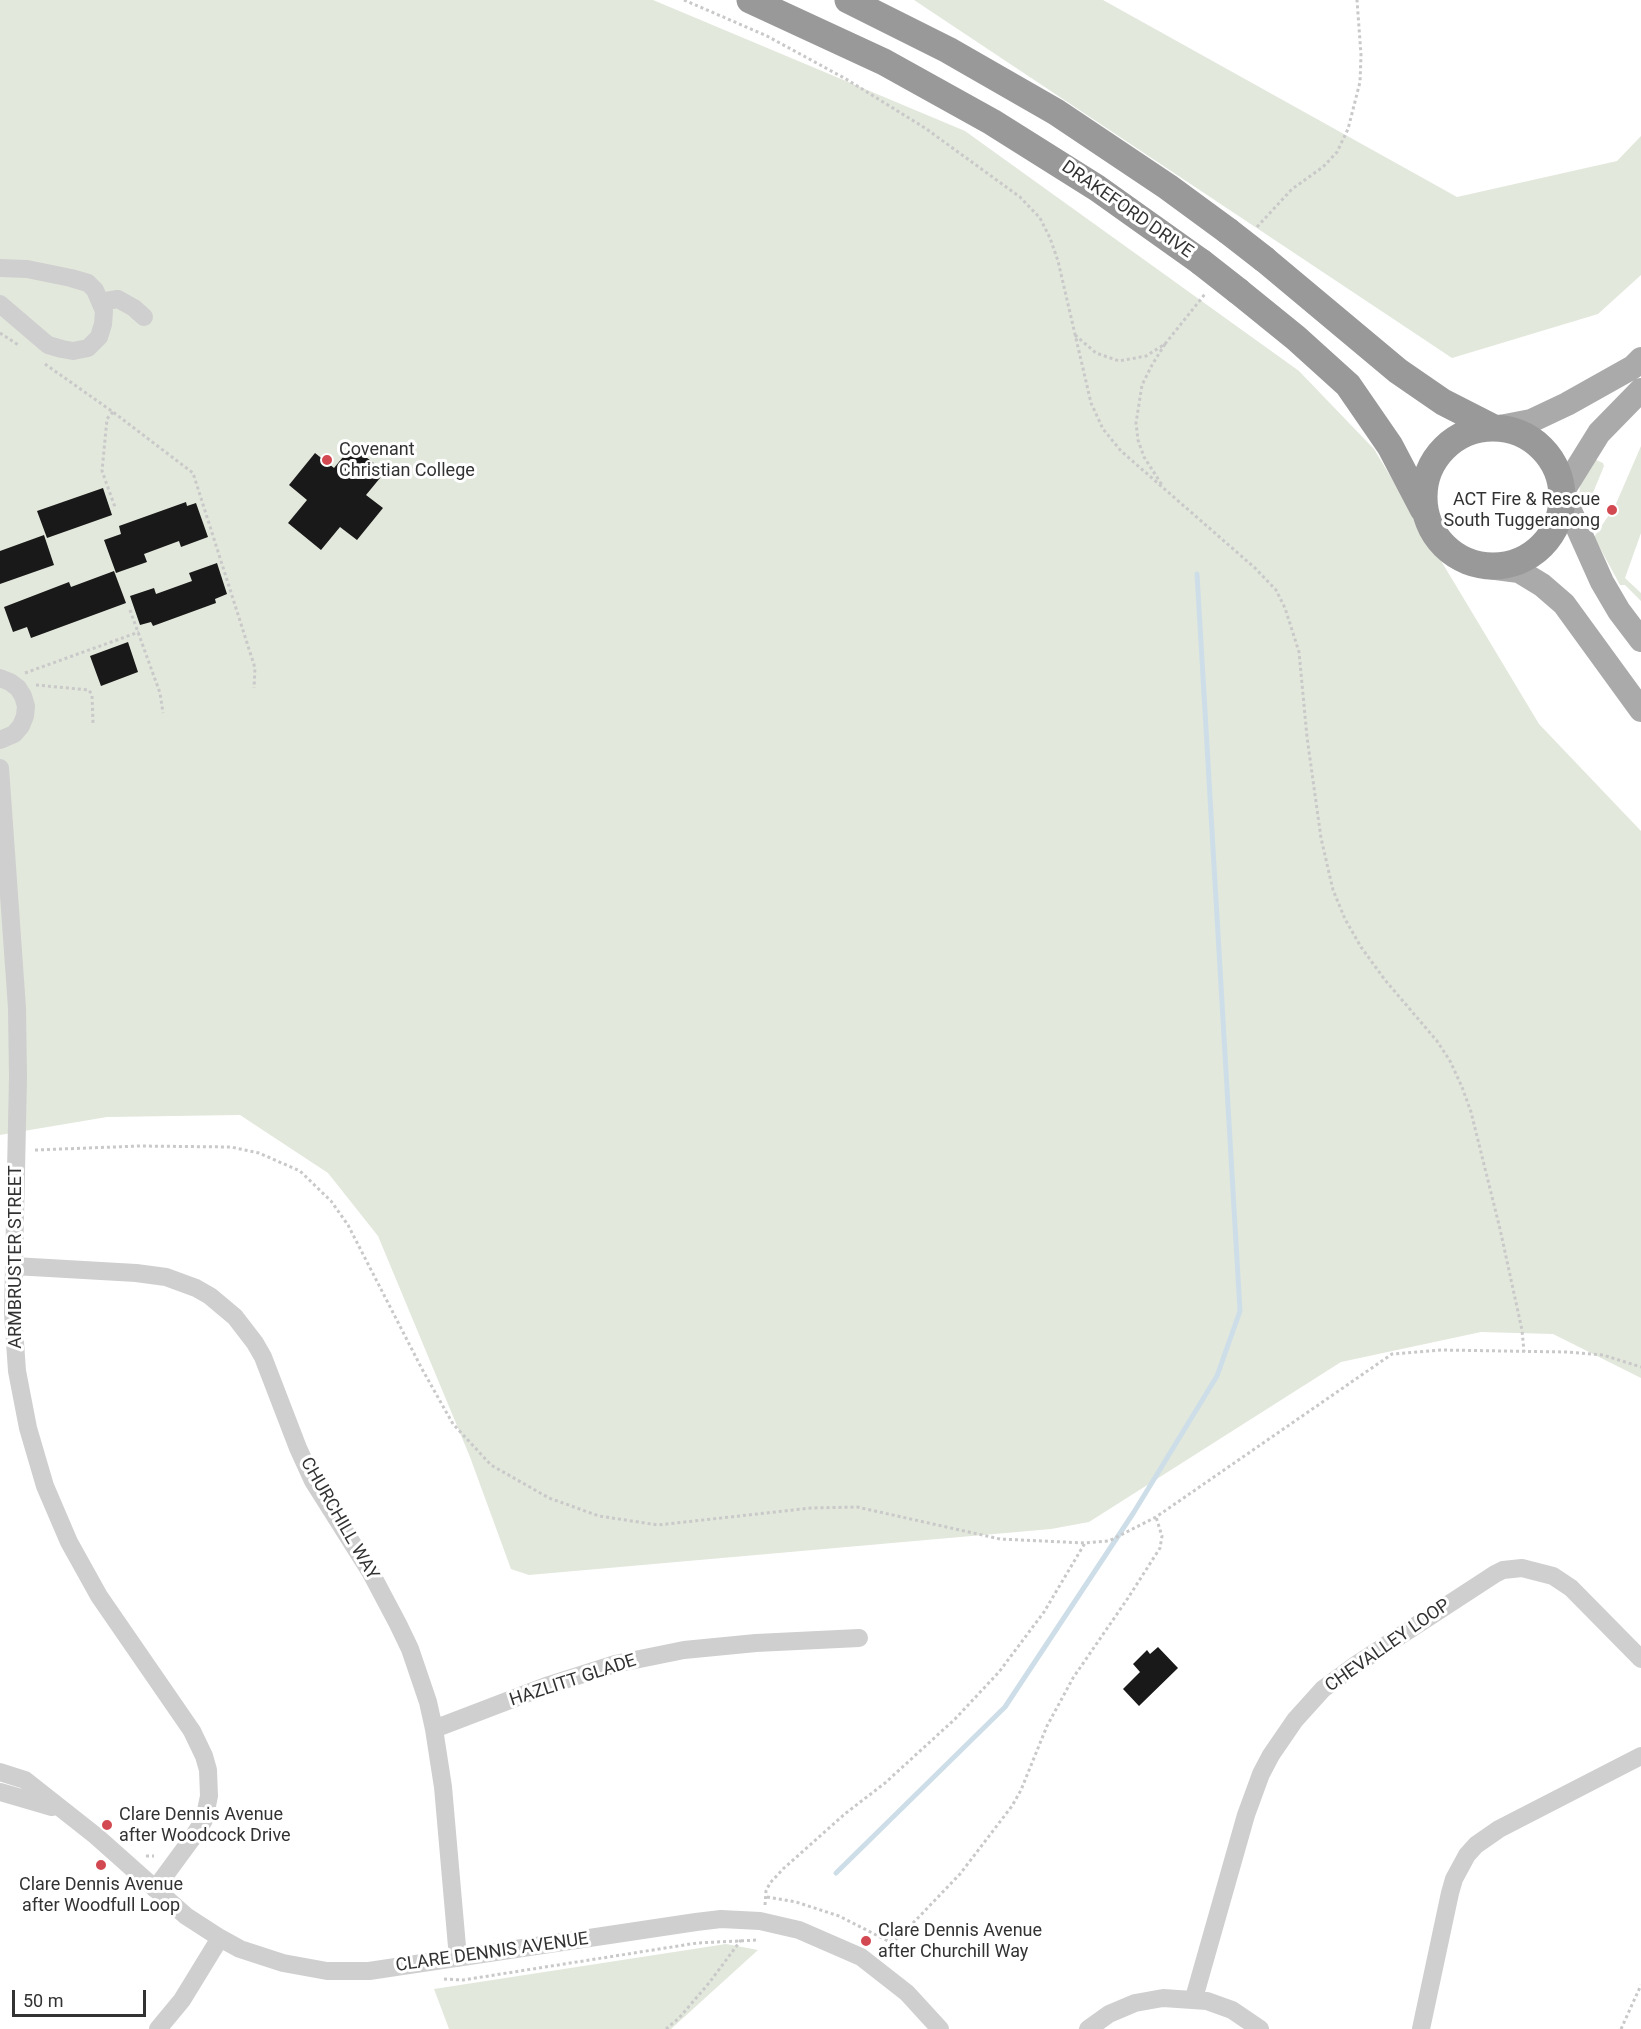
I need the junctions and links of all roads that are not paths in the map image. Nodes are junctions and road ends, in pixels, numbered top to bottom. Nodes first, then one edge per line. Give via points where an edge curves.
1 (750, 0) edge
2 (848, 0) edge
3 (0, 268) edge
4 (100, 302) junction
5 (0, 304) edge
6 (144, 317) dead end
7 (1641, 359) edge
8 (1641, 390) edge
9 (1496, 427) junction
10 (1563, 493) junction
11 (1425, 513) junction
12 (1488, 567) junction
13 (1641, 640) edge
14 (0, 678) edge
15 (1641, 710) edge
16 (0, 740) edge
17 (0, 768) edge
18 (1, 777) edge
19 (14, 1266) junction
20 (859, 1638) dead end
21 (1641, 1659) edge
22 (434, 1729) junction
23 (1641, 1756) edge
24 (0, 1772) edge
25 (0, 1792) edge
26 (60, 1809) junction
27 (155, 1889) junction
28 (220, 1938) junction
29 (458, 1958) junction
30 (1194, 1998) junction
31 (158, 2029) edge
32 (940, 2029) edge
33 (1088, 2029) edge
34 (1260, 2029) edge
35 (1421, 2029) edge

1 - 11 highway, DRAKEFORD DRIVE, bridge via 885,62 992,122 1097,188 1201,262 1348,385 1390,446
2 - 9 highway, bridge via 948,50 1056,112 1228,231 1398,372 1443,402
3 - 4 street via 27,269 80,280 95,290
4 - 5 street via 104,311 99,337 88,348 73,351 48,345
4 - 6 street via 118,299
7 - 9 main road via 1633,367 1531,421
8 - 10 main road via 1599,433
9 - 10 highway via 1523,434 1543,447 1557,467
9 - 11 highway via 1471,430 1438,454 1427,472 1423,492
10 - 12 highway via 1560,518 1549,538 1532,555 1511,564
10 - 13 main road via 1602,582
11 - 12 highway via 1433,534 1447,550 1466,562
12 - 15 main road via 1519,571 1564,604
14 - 16 street via 18,688 26,706 21,726
17 - 18 street, ARMBRUSTER STREET
18 - 19 street, ARMBRUSTER STREET via 17,1008
19 - 22 street, CHURCHILL WAY via 166,1277 210,1296 235,1317 263,1357 313,1481 398,1623 428,1702
19 - 27 street, ARMBRUSTER STREET via 17,1371 45,1486 69,1542 99,1596 192,1731 206,1763 209,1796 204,1820 166,1862
20 - 22 street, HAZLITT GLADE via 684,1650 615,1664
21 - 30 street, CHEVALLEY LOOP via 1571,1588 1553,1575 1522,1568 1495,1574 1323,1689 1294,1720 1261,1774
22 - 29 street, CHURCHILL WAY
23 - 35 street via 1499,1829 1467,1855 1450,1893
24 - 26 street, CLARE DENNIS AVENUE via 25,1780
25 - 26 street, CLARE DENNIS AVENUE
26 - 27 street, CLARE DENNIS AVENUE
27 - 28 street, CLARE DENNIS AVENUE
28 - 29 street, CLARE DENNIS AVENUE via 283,1963 327,1971 369,1971
28 - 31 street via 182,2000
29 - 32 street, CLARE DENNIS AVENUE via 696,1922 760,1922 799,1930 852,1952 908,1993
30 - 33 street via 1135,2003
30 - 34 street via 1232,2010

